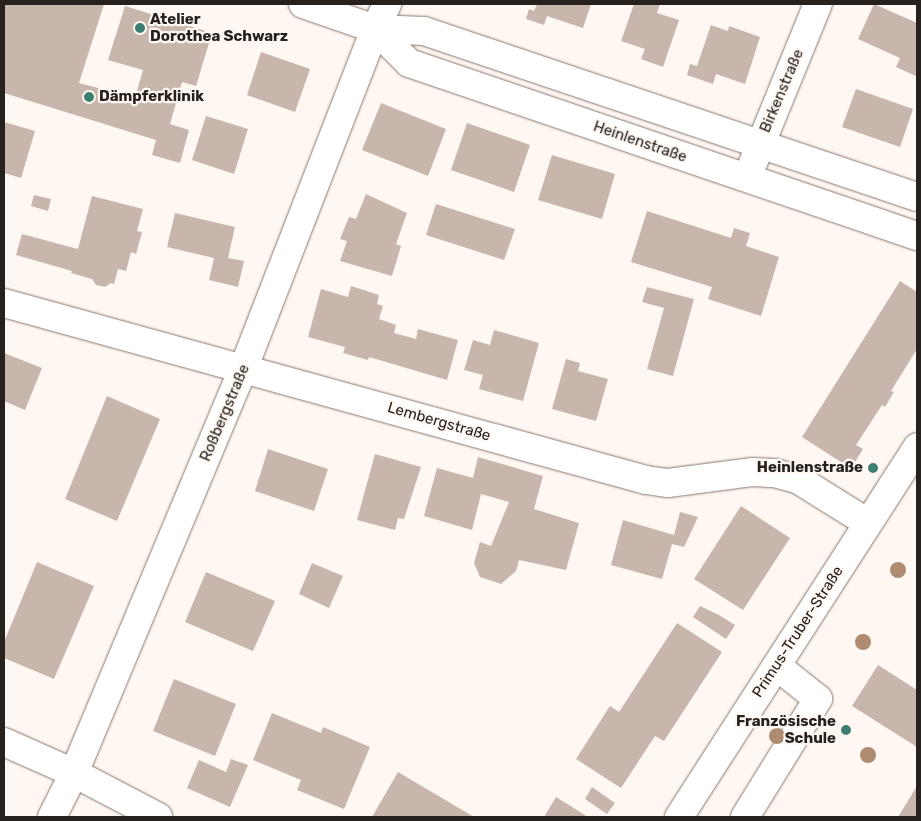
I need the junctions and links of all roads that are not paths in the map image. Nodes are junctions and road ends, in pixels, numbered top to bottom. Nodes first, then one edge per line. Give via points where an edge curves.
1 (303, 4) edge
2 (387, 4) edge
3 (818, 4) edge
4 (375, 29) junction
5 (759, 145) junction
6 (748, 179) junction
7 (917, 197) edge
8 (917, 236) edge
9 (4, 302) edge
10 (244, 367) junction
11 (917, 447) edge
12 (868, 523) junction
13 (777, 666) junction
14 (4, 742) edge
15 (74, 773) junction
16 (52, 817) edge
17 (158, 817) edge
18 (679, 817) edge
19 (745, 817) edge

1 - 4 street, Heinlenstraße
2 - 4 street, Roßbergstraße
3 - 5 street, Birkenstraße
4 - 5 street, Heinlenstraße via 424,31
4 - 6 street, Heinlenstraße via 410,63
4 - 10 street, Roßbergstraße
5 - 6 street, Birkenstraße
5 - 7 street, Heinlenstraße
6 - 8 street, Heinlenstraße
9 - 10 street, Lembergstraße
10 - 12 street, Lembergstraße via 646,480 668,483 754,472 775,473 799,480
10 - 15 street, Roßbergstraße
11 - 12 street, Primus-Truber-Straße
12 - 13 street, Primus-Truber-Straße
13 - 18 street, Primus-Truber-Straße
13 - 19 street via 818,699
14 - 15 street
15 - 16 street, Roßbergstraße
15 - 17 street

